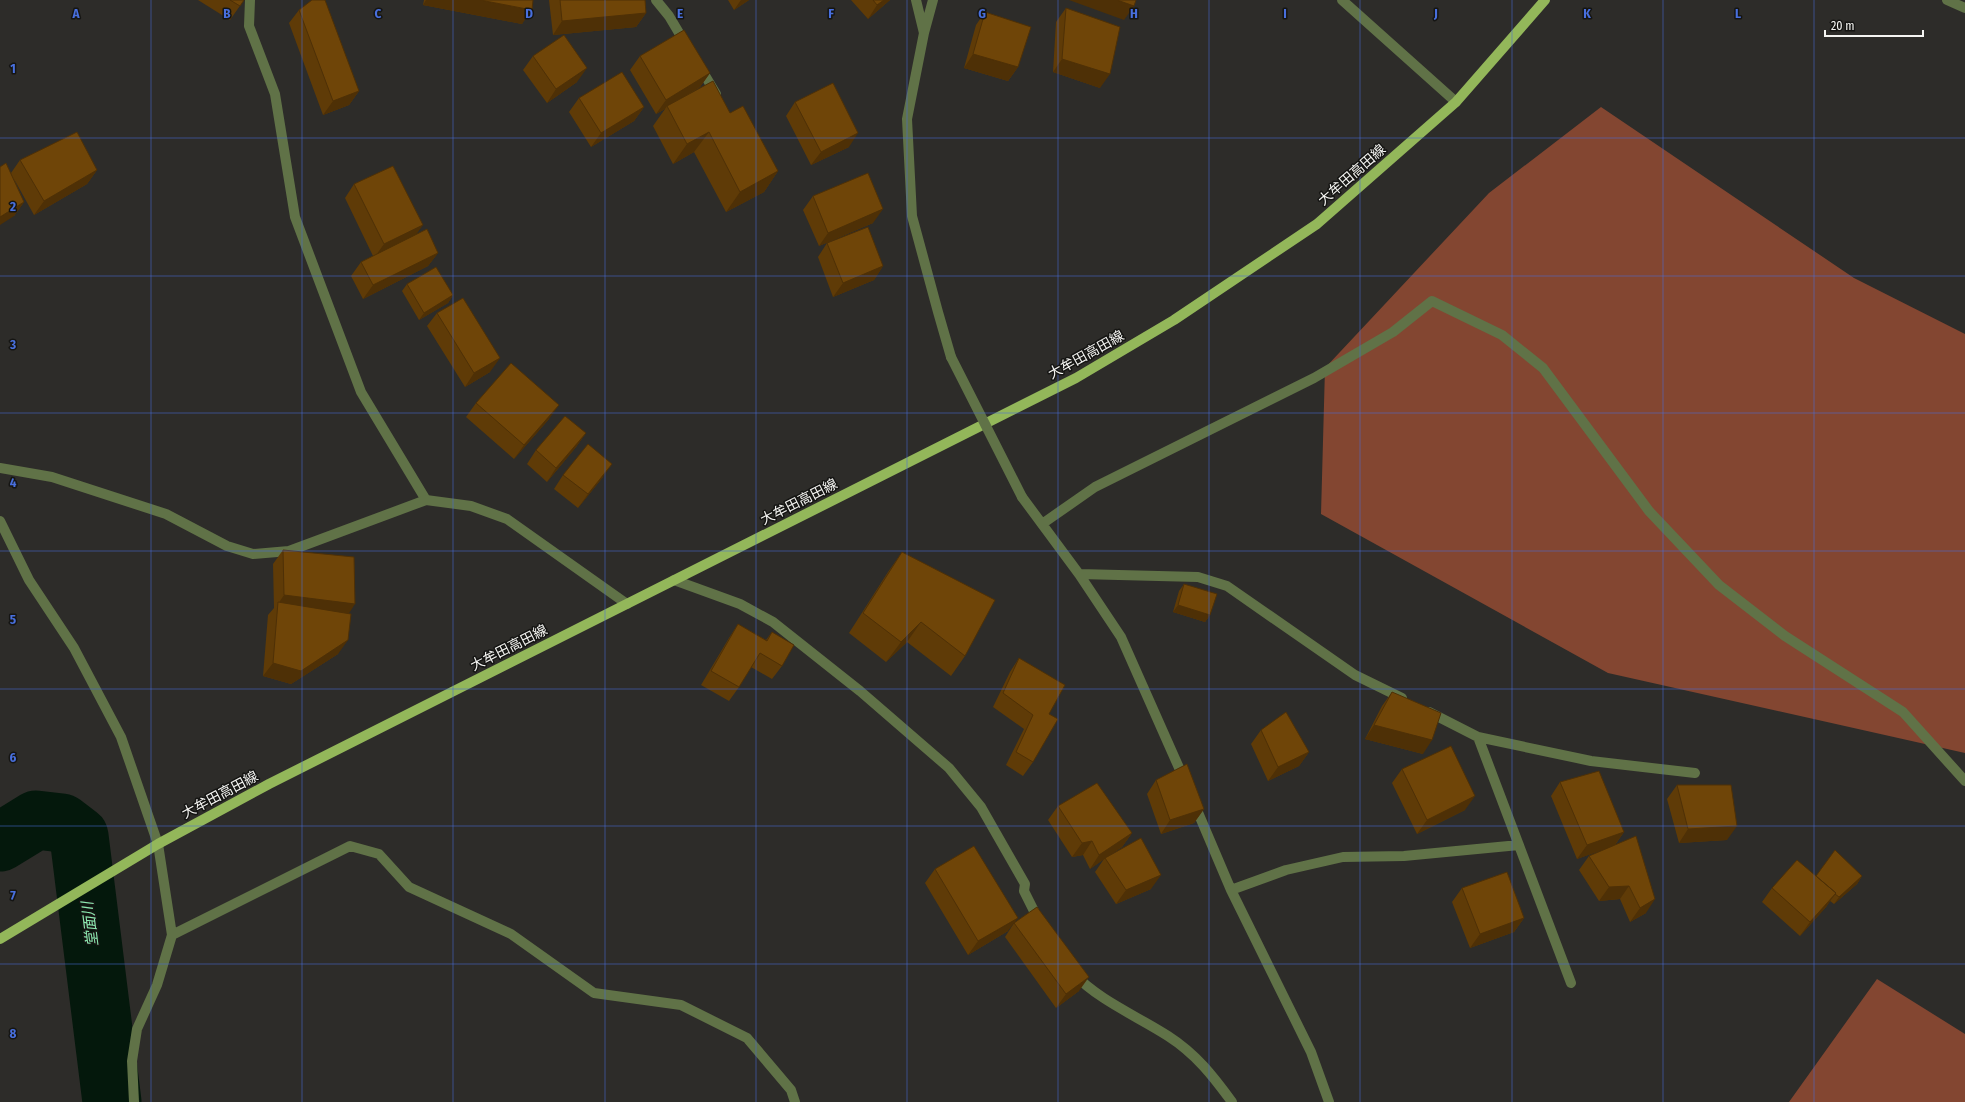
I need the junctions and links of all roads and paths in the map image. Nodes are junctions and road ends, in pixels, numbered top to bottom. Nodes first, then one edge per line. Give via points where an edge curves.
1 (250, 0) edge
2 (656, 0) edge
3 (916, 0) edge
4 (934, 0) edge
5 (1342, 0) edge
6 (1545, 0) edge
7 (1947, 0) edge
8 (1965, 8) edge
9 (924, 33) junction
10 (1456, 102) junction
11 (722, 104) edge
12 (0, 468) edge
13 (426, 500) junction
14 (0, 521) edge
15 (1042, 524) junction
16 (1079, 574) junction
17 (674, 580) junction
18 (627, 604) junction
19 (1478, 737) junction
20 (1695, 773) dead end
21 (1965, 781) edge
22 (158, 844) junction
23 (1519, 845) junction
24 (1231, 890) junction
25 (1044, 931) edge
26 (172, 935) junction
27 (0, 938) edge
28 (1067, 967) edge
29 (1571, 983) dead end
30 (134, 1102) edge
31 (795, 1102) edge
32 (1232, 1102) edge
33 (1329, 1102) edge

1 - 13 street via 249,26 275,94 296,217 361,392
2 - 11 street via 669,16
3 - 9 street
4 - 9 street
5 - 10 street
6 - 10 main road, 大牟田高田線
7 - 8 street
9 - 15 street, bridge via 907,119 912,216 951,357 1022,497
10 - 17 main road, 大牟田高田線 via 1317,224 1174,320 1076,378
12 - 13 street via 52,477 166,514 227,546 253,554 289,551
13 - 18 street via 471,506 507,519
14 - 22 street via 29,580 74,648 121,737
15 - 16 street
15 - 21 street via 1095,488 1320,374 1394,332 1432,301 1502,335 1543,368 1649,511 1719,585 1785,636 1903,712
16 - 19 street via 1198,577 1228,586 1355,675
16 - 24 street via 1121,638
17 - 18 main road, 大牟田高田線
17 - 25 street via 740,604 773,622 860,691 949,768 981,807 1025,884 1024,890
18 - 22 main road, 大牟田高田線 via 276,781
19 - 20 street via 1591,761
19 - 23 street
22 - 26 street
22 - 27 main road, 大牟田高田線
23 - 24 street via 1404,856 1343,857 1286,870
23 - 29 street
24 - 33 street via 1312,1052
26 - 30 street via 157,985 137,1029 132,1061
26 - 31 street via 350,846 379,854 409,887 511,934 594,993 681,1005 748,1038 792,1090
28 - 32 street via 1086,987 1170,1037 1208,1069

